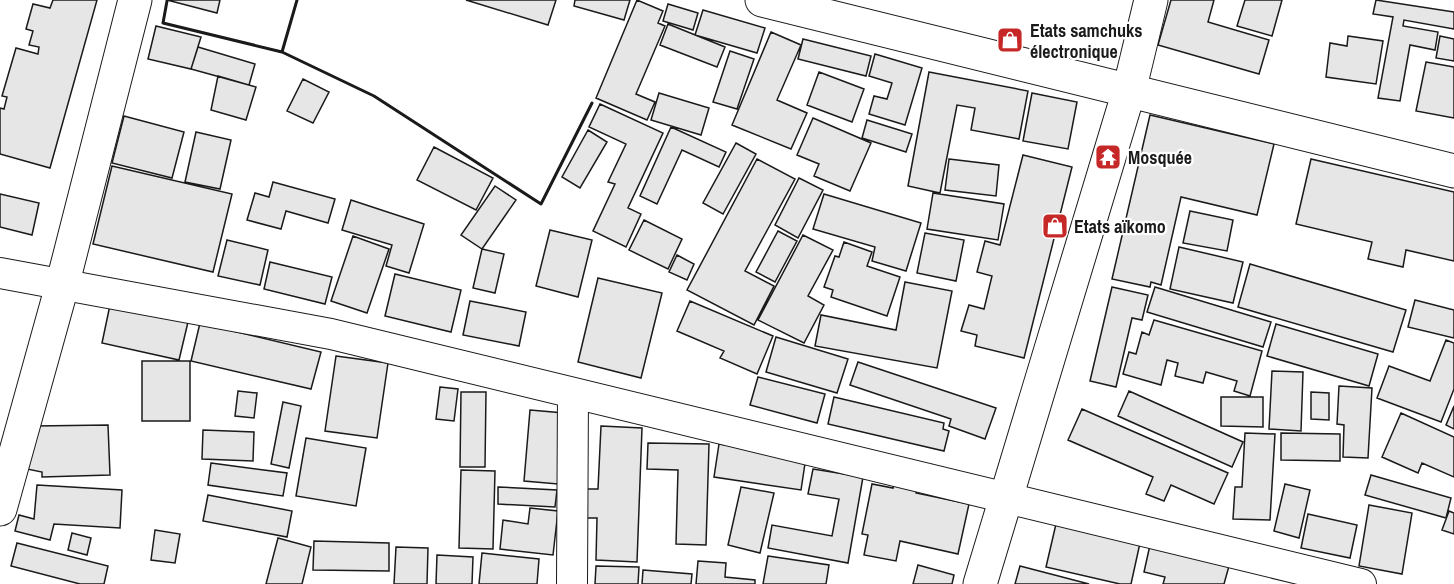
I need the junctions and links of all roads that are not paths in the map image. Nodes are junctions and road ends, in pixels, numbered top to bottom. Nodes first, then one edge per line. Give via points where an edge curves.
1 (135, 0) edge
2 (762, 0) edge
3 (1151, 0) edge
4 (1129, 91) junction
5 (1454, 171) edge
6 (0, 273) edge
7 (62, 286) junction
8 (573, 393) junction
9 (1004, 498) junction
10 (0, 508) edge
11 (572, 584) edge
12 (980, 584) edge
13 (1361, 584) edge

1 - 7 street
2 - 4 street
3 - 4 street
4 - 5 street
4 - 9 street
6 - 7 street
7 - 8 street via 331,334
7 - 10 street
8 - 9 street
8 - 11 street
9 - 12 street
9 - 13 street

